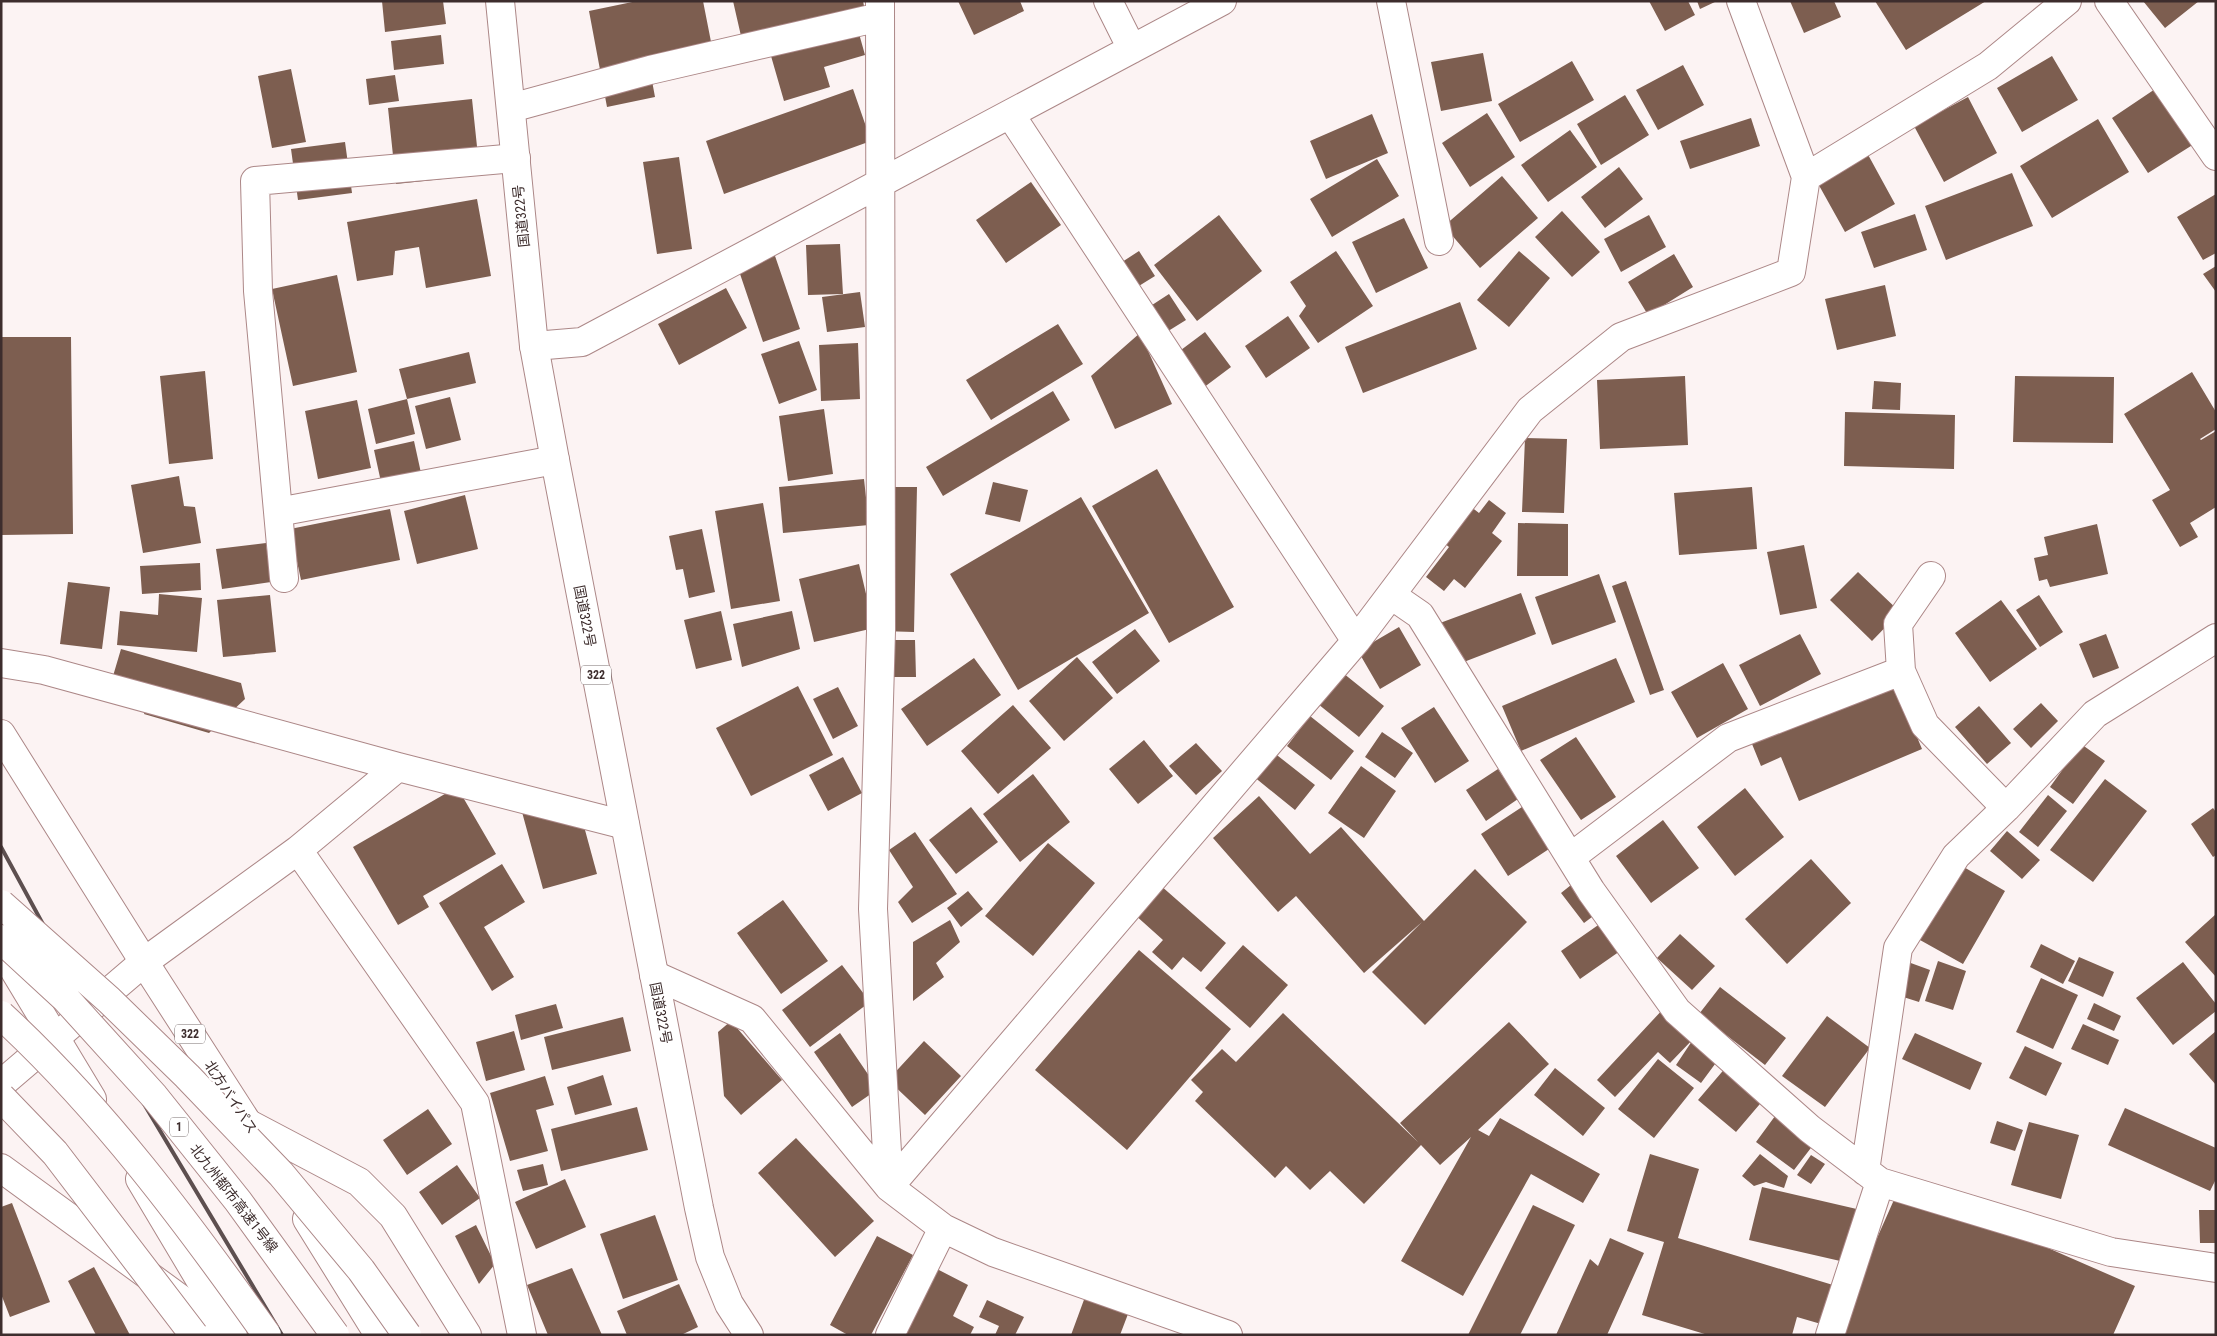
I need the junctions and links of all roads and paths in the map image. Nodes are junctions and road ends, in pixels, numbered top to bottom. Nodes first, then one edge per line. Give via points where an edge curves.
1 (500, 1) edge
2 (1108, 1) edge
3 (1222, 1) edge
4 (1390, 1) edge
5 (1741, 1) edge
6 (2067, 1) edge
7 (2109, 1) edge
8 (880, 9) edge
9 (1132, 49) junction
10 (511, 108) junction
11 (1010, 114) junction
12 (2216, 156) edge
13 (516, 158) junction
14 (1806, 177) junction
15 (881, 184) junction
16 (1439, 241) dead end
17 (534, 346) junction
18 (555, 460) junction
19 (278, 512) junction
20 (1931, 576) dead end
21 (284, 578) dead end
22 (1391, 595) junction
23 (2216, 638) edge
24 (1356, 641) junction
25 (1, 663) edge
26 (1901, 671) junction
27 (1, 734) edge
28 (398, 767) junction
29 (2006, 808) junction
30 (625, 825) junction
31 (298, 850) junction
32 (1571, 857) junction
33 (1, 904) edge
34 (1, 939) edge
35 (1, 948) edge
36 (144, 962) junction
37 (654, 975) junction
38 (1, 1015) edge
39 (55, 1037) junction
40 (1, 1084) edge
41 (1, 1097) edge
42 (249, 1124) junction
43 (1, 1168) edge
44 (1873, 1176) junction
45 (888, 1187) junction
46 (944, 1228) junction
47 (2216, 1268) edge
48 (194, 1335) edge
49 (231, 1335) edge
50 (267, 1335) edge
51 (335, 1335) edge
52 (379, 1335) edge
53 (407, 1335) edge
54 (467, 1335) edge
55 (522, 1335) edge
56 (749, 1335) edge
57 (890, 1335) edge
58 (1228, 1335) edge
59 (1830, 1335) edge

1 - 10 main road, 国道322号 / 322
2 - 9 main road
3 - 9 main road
4 - 16 main road
5 - 14 main road
6 - 14 main road via 1988,66
7 - 12 main road
8 - 10 main road
8 - 15 main road
9 - 11 main road
10 - 13 main road, 国道322号 / 322
11 - 15 main road
11 - 24 main road
13 - 17 main road, 国道322号 / 322
13 - 19 main road via 254,182 258,291
14 - 22 main road via 1790,272 1622,337 1530,410
15 - 17 main road via 582,342
15 - 45 main road via 881,631 873,908
17 - 18 main road, 国道322号 / 322
18 - 19 main road
18 - 30 main road, 国道322号 / 322
19 - 21 main road
20 - 26 main road via 1898,624
22 - 24 main road
22 - 32 main road via 1420,615
23 - 29 main road via 2095,714
24 - 45 main road
25 - 28 main road via 44,670
26 - 29 main road via 1925,725
26 - 32 main road via 1728,738
27 - 36 main road, 北方バイパス / 322
28 - 30 main road
28 - 31 main road
29 - 44 main road via 1956,856 1898,948
30 - 37 main road, 国道322号 / 322
31 - 36 main road
31 - 55 main road via 475,1104
32 - 44 main road via 1591,891 1678,1011 1810,1129
33 - 53 main road, bridge via 109,1000 281,1174 361,1270
34 - 51 main road, 北九州都市高速1号線 / 1, bridge via 66,999 154,1096 238,1201
35 - 39 main road
36 - 39 main road
36 - 42 main road, 北方バイパス / 322
37 - 45 main road via 752,1019
37 - 56 main road, 国道322号 / 322 via 710,1257 729,1304
38 - 50 main road, bridge via 36,1047 117,1137 201,1240
39 - 40 main road
39 - 49 main road
41 - 48 main road, bridge via 56,1153
42 - 52 main road, 北方バイパス / 322
42 - 54 main road via 359,1182 393,1216
43 - 49 main road
44 - 47 main road via 2111,1252
44 - 59 main road
45 - 46 main road
46 - 57 main road
46 - 58 main road via 992,1252

